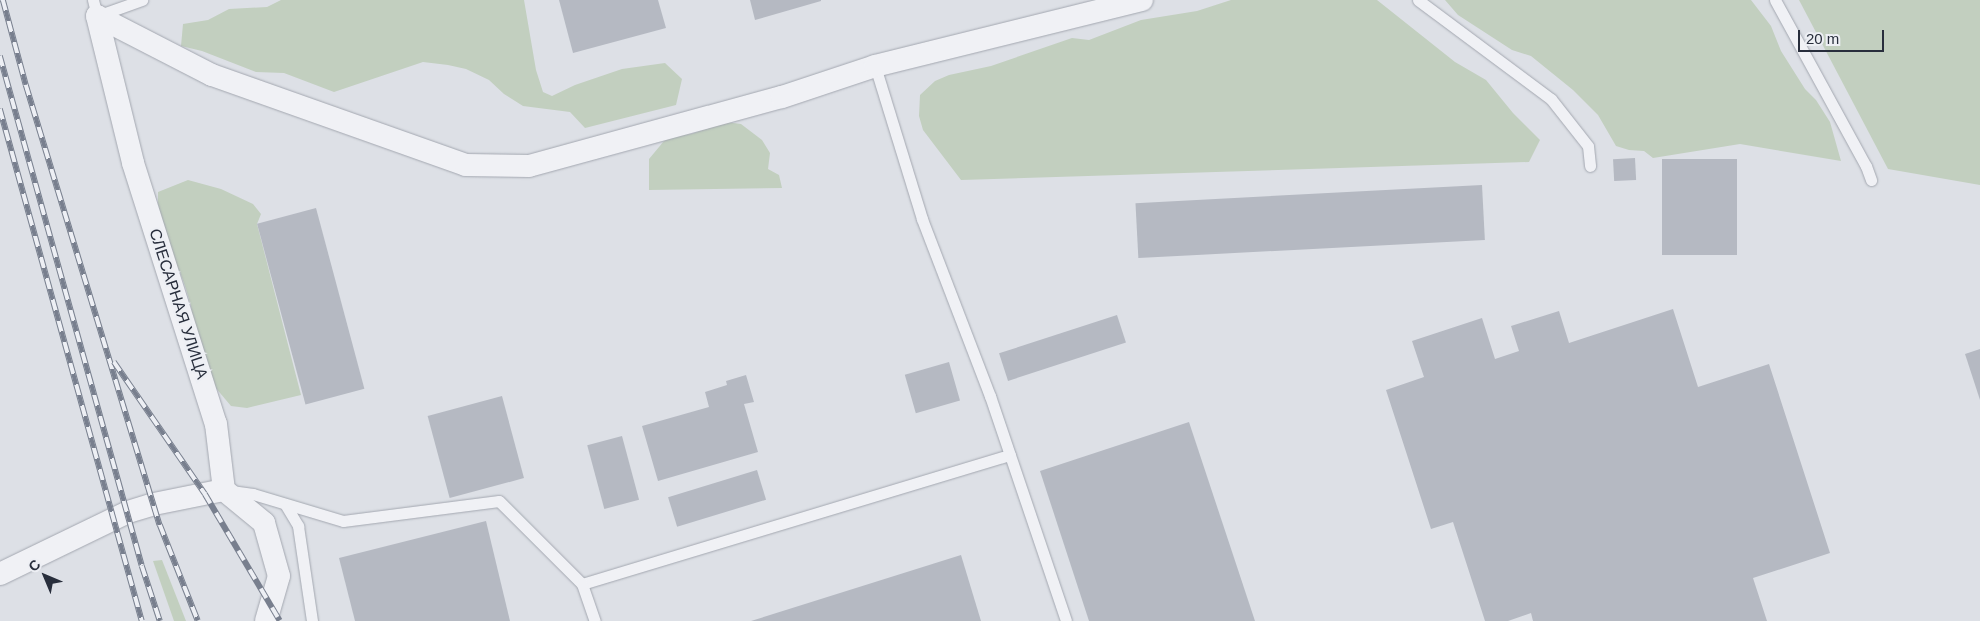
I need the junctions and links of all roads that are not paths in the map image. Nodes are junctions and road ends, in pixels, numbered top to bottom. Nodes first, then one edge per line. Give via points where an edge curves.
1 (142, 0) edge
2 (1142, 0) edge
3 (1418, 0) edge
4 (1775, 0) edge
5 (95, 8) edge
6 (875, 66) junction
7 (1590, 166) dead end
8 (1871, 180) dead end
9 (1010, 455) junction
10 (224, 490) junction
11 (285, 504) junction
12 (0, 574) edge
13 (582, 584) junction
14 (266, 621) edge
15 (312, 621) edge
16 (595, 621) edge
17 (1066, 621) edge

1 - 5 lane
2 - 6 street
3 - 7 lane via 1551,99 1588,146
4 - 8 lane
5 - 6 street via 212,75 466,165 529,166 782,97
5 - 10 street, СЛЕСАРНАЯ УЛИЦА via 133,163 216,424
6 - 9 lane via 922,219
9 - 13 lane
9 - 17 lane
10 - 11 lane via 253,494
10 - 12 street via 128,512
10 - 14 street via 264,523 279,576
11 - 13 lane via 343,521 499,501
11 - 15 lane via 298,526
13 - 16 lane

